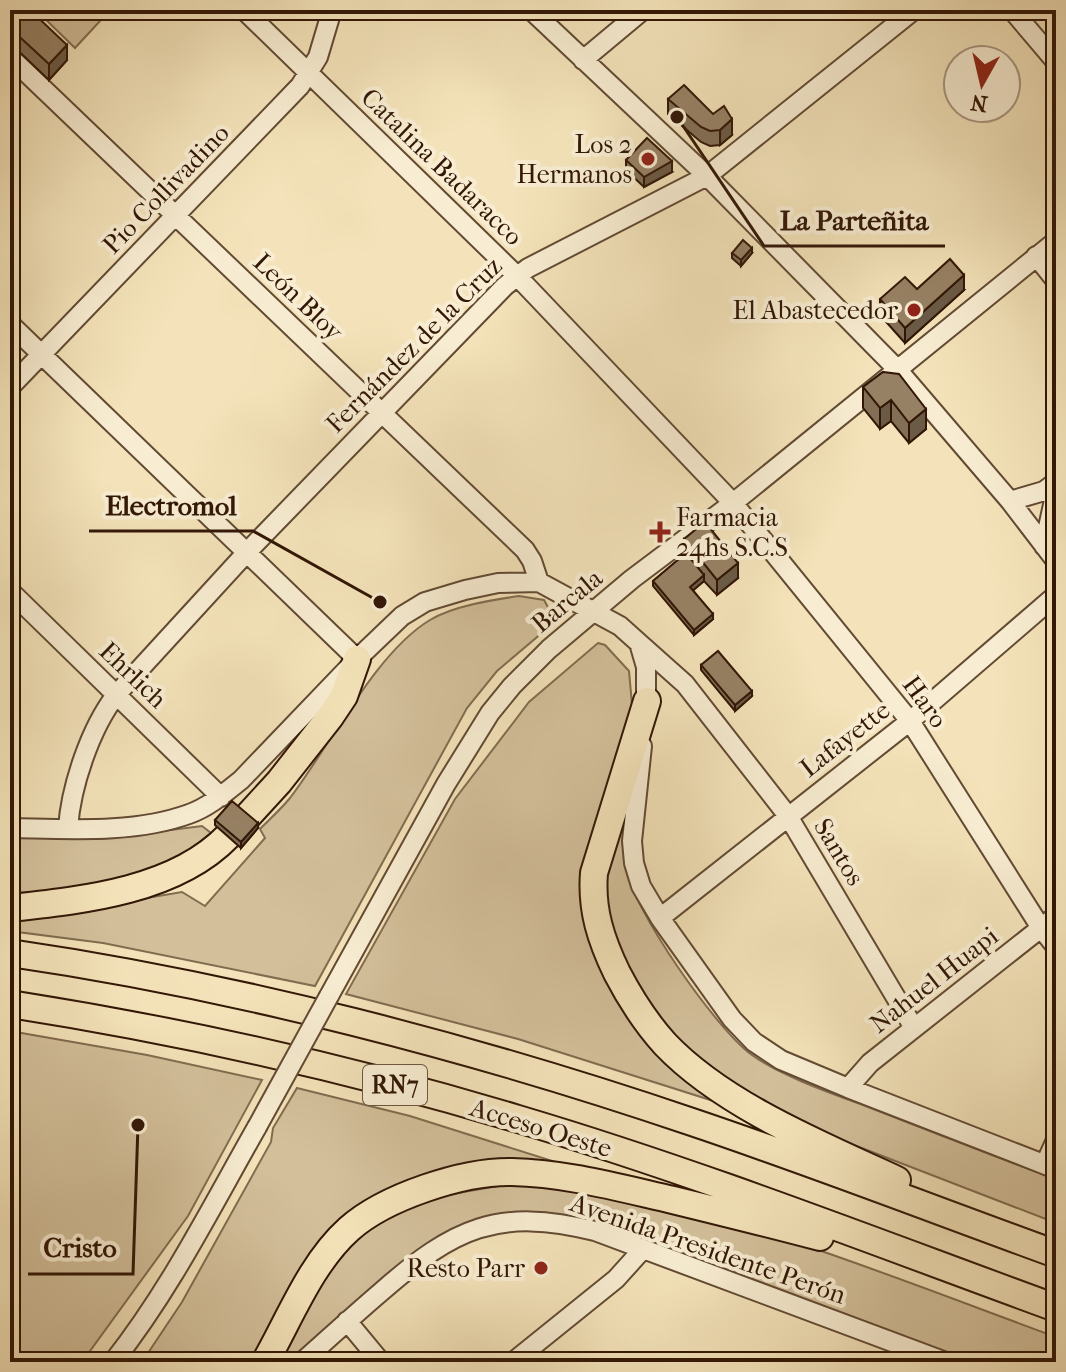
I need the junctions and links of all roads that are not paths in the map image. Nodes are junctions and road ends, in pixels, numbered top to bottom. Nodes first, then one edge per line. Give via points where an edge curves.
1 (244, 10) edge
2 (332, 10) edge
3 (531, 10) edge
4 (643, 10) edge
5 (914, 10) edge
6 (1012, 10) edge
7 (10, 57) edge
8 (583, 60) junction
9 (1056, 62) edge
10 (309, 73) junction
11 (707, 176) junction
12 (177, 216) junction
13 (1056, 241) edge
14 (1036, 256) junction
15 (517, 276) junction
16 (1056, 281) edge
17 (10, 324) edge
18 (42, 354) junction
19 (897, 369) junction
20 (10, 387) edge
21 (382, 414) junction
22 (1056, 482) edge
23 (1056, 491) edge
24 (1010, 501) junction
25 (733, 503) junction
26 (1044, 546) junction
27 (248, 551) junction
28 (1056, 561) edge
29 (539, 582) junction
30 (10, 591) edge
31 (1056, 595) edge
32 (594, 612) junction
33 (639, 643) junction
34 (357, 659) junction
35 (116, 695) junction
36 (647, 701) junction
37 (910, 721) junction
38 (221, 797) junction
39 (788, 816) junction
40 (10, 828) edge
41 (68, 828) junction
42 (10, 908) edge
43 (1056, 916) edge
44 (660, 918) junction
45 (1041, 928) junction
46 (1056, 947) edge
47 (10, 953) edge
48 (10, 1004) edge
49 (914, 1028) junction
50 (848, 1088) junction
51 (1056, 1140) edge
52 (1050, 1166) edge
53 (643, 1249) junction
54 (1056, 1254) edge
55 (974, 1278) junction
56 (1056, 1308) edge
57 (347, 1321) junction
58 (113, 1362) edge
59 (265, 1362) edge
60 (302, 1362) edge
61 (381, 1362) edge
62 (513, 1362) edge
63 (946, 1362) edge

1 - 10 street, Catalina Badaracco
2 - 10 street, Pio Collivadino
3 - 8 street
4 - 8 street
5 - 11 street, Fernández de la Cruz
6 - 9 street
7 - 12 street, León Bloy
8 - 11 street
10 - 12 street, Pio Collivadino
10 - 15 street, Catalina Badaracco
11 - 15 street, Fernández de la Cruz
11 - 19 street
12 - 18 street, Pio Collivadino
12 - 21 street, León Bloy
13 - 14 street, Barcala
14 - 16 street
14 - 19 street, Barcala
15 - 21 street, Fernández de la Cruz
15 - 25 street, Catalina Badaracco
17 - 18 street
18 - 20 street, Pio Collivadino
18 - 27 street
19 - 24 street
19 - 25 street, Barcala
21 - 27 street, Fernández de la Cruz
21 - 29 street, León Bloy via 525,550
22 - 24 street
23 - 26 street
24 - 26 street
25 - 32 street, Barcala
25 - 37 street, Haro
26 - 28 street
27 - 34 street
27 - 35 street, Fernández de la Cruz
29 - 32 street
29 - 34 street via 498,583 425,602 402,616
30 - 35 street, Ehrlich
31 - 37 street, Lafayette
32 - 33 street
32 - 58 street, Barcala, bridge via 549,649 490,713 188,1248
33 - 36 street
33 - 39 street, Santos via 685,684
34 - 38 street
34 - 42 highway via 330,717 214,851 128,888
35 - 38 street, Ehrlich
35 - 41 street, Fernández de la Cruz via 75,784
36 - 44 street via 633,852 641,886
36 - 54 highway via 592,894 608,954 642,1014 666,1044 731,1096 805,1137
37 - 39 street, Lafayette
37 - 45 street, Haro
38 - 41 street via 160,822
39 - 44 street, Lafayette
39 - 49 street, Santos
40 - 41 street
43 - 45 street, Nahuel Huapi
44 - 50 street via 754,1042 781,1060
45 - 46 street, Haro
45 - 49 street, Nahuel Huapi
47 - 54 highway, Acceso Oeste / RN7 via 179,982 541,1074 692,1122
48 - 55 highway, Acceso Oeste / RN7 via 219,1042 520,1119
49 - 50 street, Nahuel Huapi
50 - 52 street
51 - 52 street
53 - 57 street, Avenida Presidente Perón via 559,1222 481,1227 414,1263
53 - 62 street via 616,1279
53 - 63 street, Avenida Presidente Perón
55 - 56 highway, Acceso Oeste / RN7
55 - 59 highway via 620,1188 508,1172 436,1186 374,1210 357,1223 329,1250
57 - 60 street, Avenida Presidente Perón
57 - 61 street

